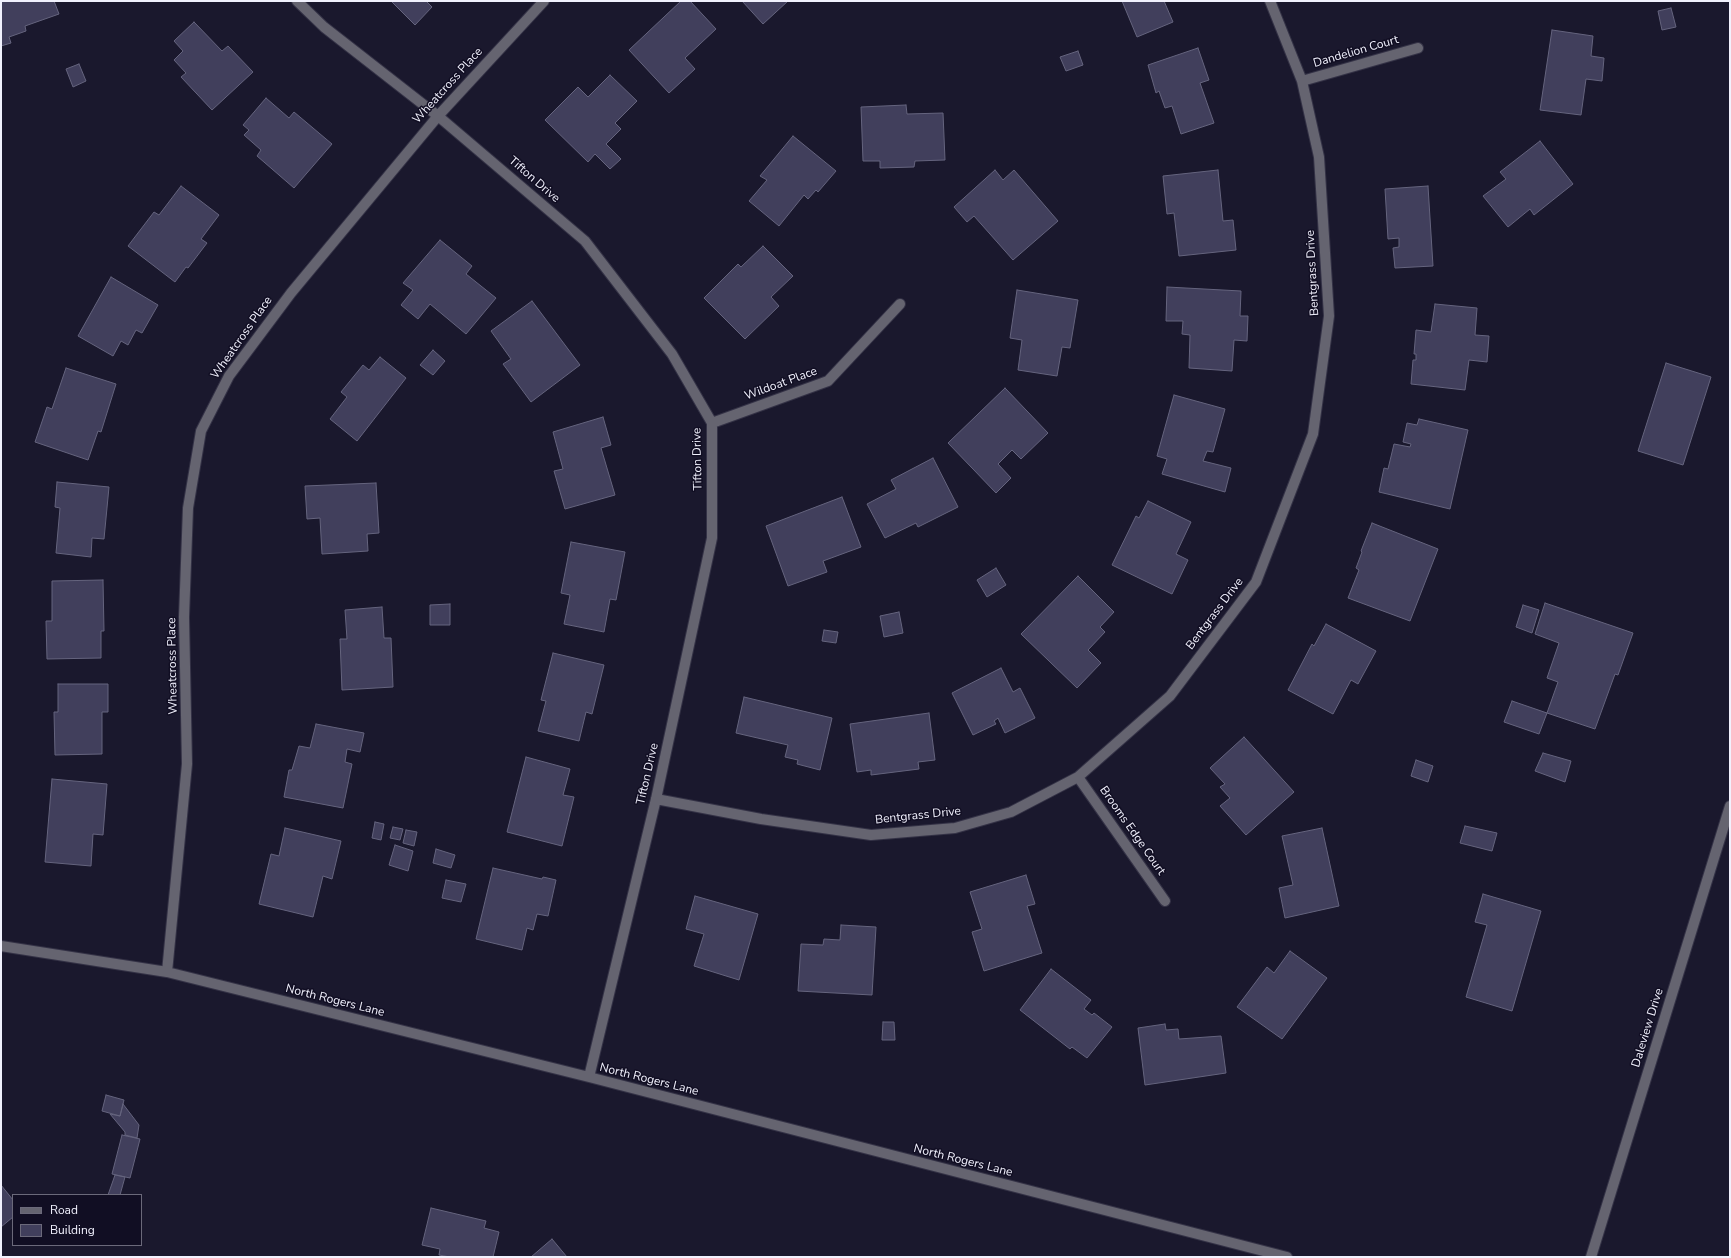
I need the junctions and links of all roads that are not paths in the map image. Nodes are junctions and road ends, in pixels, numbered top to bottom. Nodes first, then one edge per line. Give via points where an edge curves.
1 (297, 1) edge
2 (544, 1) edge
3 (1270, 1) edge
4 (1418, 48) dead end
5 (1302, 81) junction
6 (438, 116) junction
7 (900, 304) dead end
8 (712, 423) junction
9 (1078, 777) junction
10 (656, 799) junction
11 (1730, 806) edge
12 (1165, 901) dead end
13 (1, 946) edge
14 (167, 972) junction
15 (589, 1077) junction
16 (1287, 1257) edge
17 (1591, 1257) edge

1 - 6 street, Tifton Drive via 324,27
2 - 6 street, Wheatcross Place
3 - 5 street, Bentgrass Drive
4 - 5 street, Dandelion Court
5 - 9 street, Bentgrass Drive via 1319,157 1329,316 1313,434 1256,582 1170,696
6 - 8 street, Tifton Drive via 585,241 672,354
6 - 14 street, Wheatcross Place via 286,299 229,376 201,431 188,508 184,617 187,764
7 - 8 street, Wildoat Place via 828,381
8 - 10 street, Tifton Drive via 712,538
9 - 10 street, Bentgrass Drive via 1011,812 955,828 871,835
9 - 12 street, Brooms Edge Court
10 - 15 street, Tifton Drive
11 - 17 street, Daleview Drive
13 - 14 street, North Rogers Lane
14 - 15 street, North Rogers Lane
15 - 16 street, North Rogers Lane

